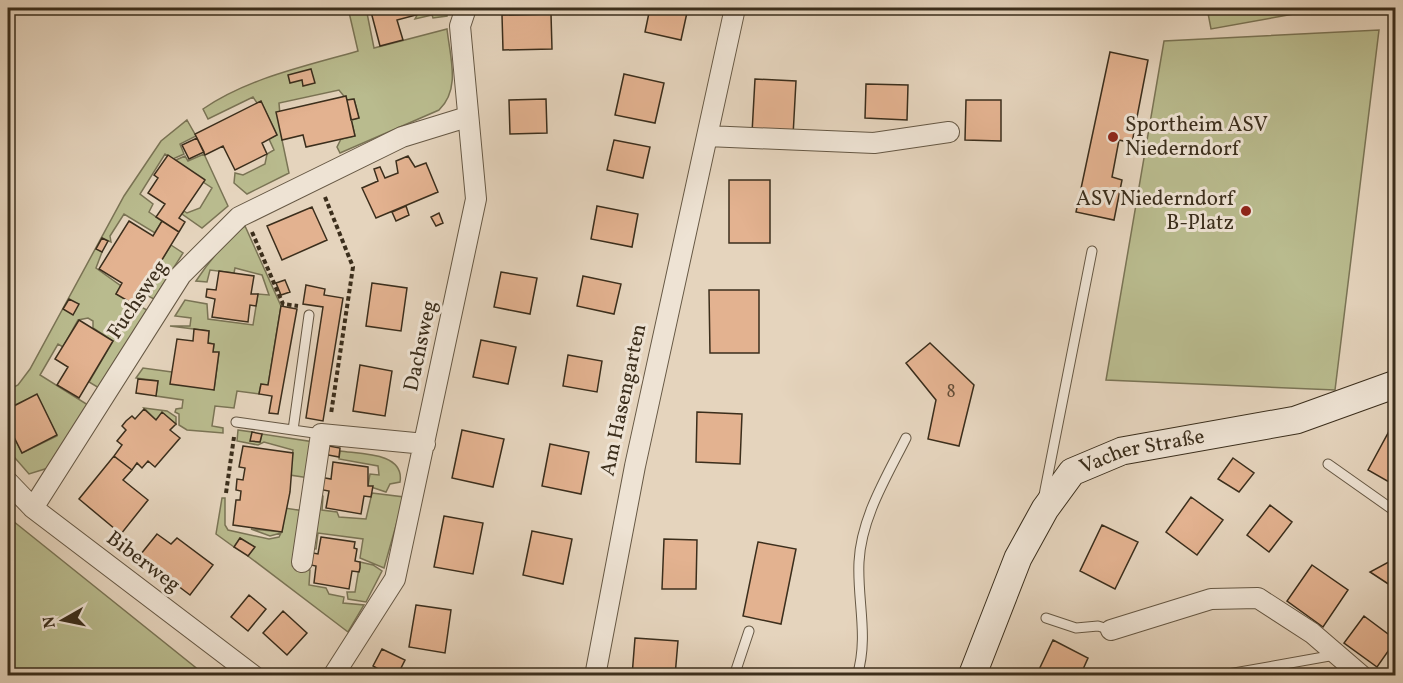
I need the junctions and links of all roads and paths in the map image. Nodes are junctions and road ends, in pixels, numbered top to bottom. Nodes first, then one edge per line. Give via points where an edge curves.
1 (466, 8) edge
2 (735, 8) edge
3 (467, 117) junction
4 (949, 132) dead end
5 (707, 136) junction
6 (318, 180) junction
7 (244, 214) junction
8 (1092, 251) dead end
9 (309, 315) joint
10 (1395, 384) edge
11 (236, 422) joint
12 (293, 430) junction
13 (324, 435) junction
14 (906, 438) dead end
15 (425, 444) junction
16 (1328, 464) dead end
17 (8, 482) edge
18 (226, 493) dead end
19 (33, 508) junction
20 (1395, 512) edge
21 (1040, 518) junction
22 (302, 562) dead end
23 (1046, 618) dead end
24 (1111, 630) joint
25 (749, 631) dead end
26 (1337, 654) junction
27 (254, 675) edge
28 (333, 675) edge
29 (595, 675) edge
30 (735, 675) edge
31 (857, 675) edge
32 (972, 675) edge
33 (1217, 675) edge
34 (1362, 675) edge

1 - 3 street, Dachsweg via 460,26
2 - 5 street, Am Hasengarten
3 - 6 street, Fuchsweg via 402,136
3 - 15 street, Dachsweg via 476,199
4 - 5 street via 874,143
5 - 29 street, Am Hasengarten via 637,455
6 - 7 street, Fuchsweg
6 - 13 path via 353,267
7 - 9 path via 283,304 304,307
7 - 19 street, Fuchsweg via 181,275
8 - 21 lane
9 - 12 lane
10 - 21 main road, Vacher Straße via 1296,420 1122,451 1072,472
11 - 12 lane
11 - 18 path
12 - 13 lane
13 - 15 street
13 - 22 street
14 - 31 lane via 873,505 863,536 859,560 863,650
15 - 28 street, Dachsweg via 395,579
16 - 20 lane
17 - 19 street, Biberweg
19 - 27 street, Biberweg
21 - 32 main road, Vacher Straße via 1018,558
23 - 24 lane via 1076,628 1098,626
24 - 26 street via 1211,599 1258,598
25 - 30 lane
26 - 33 lane
26 - 34 street

